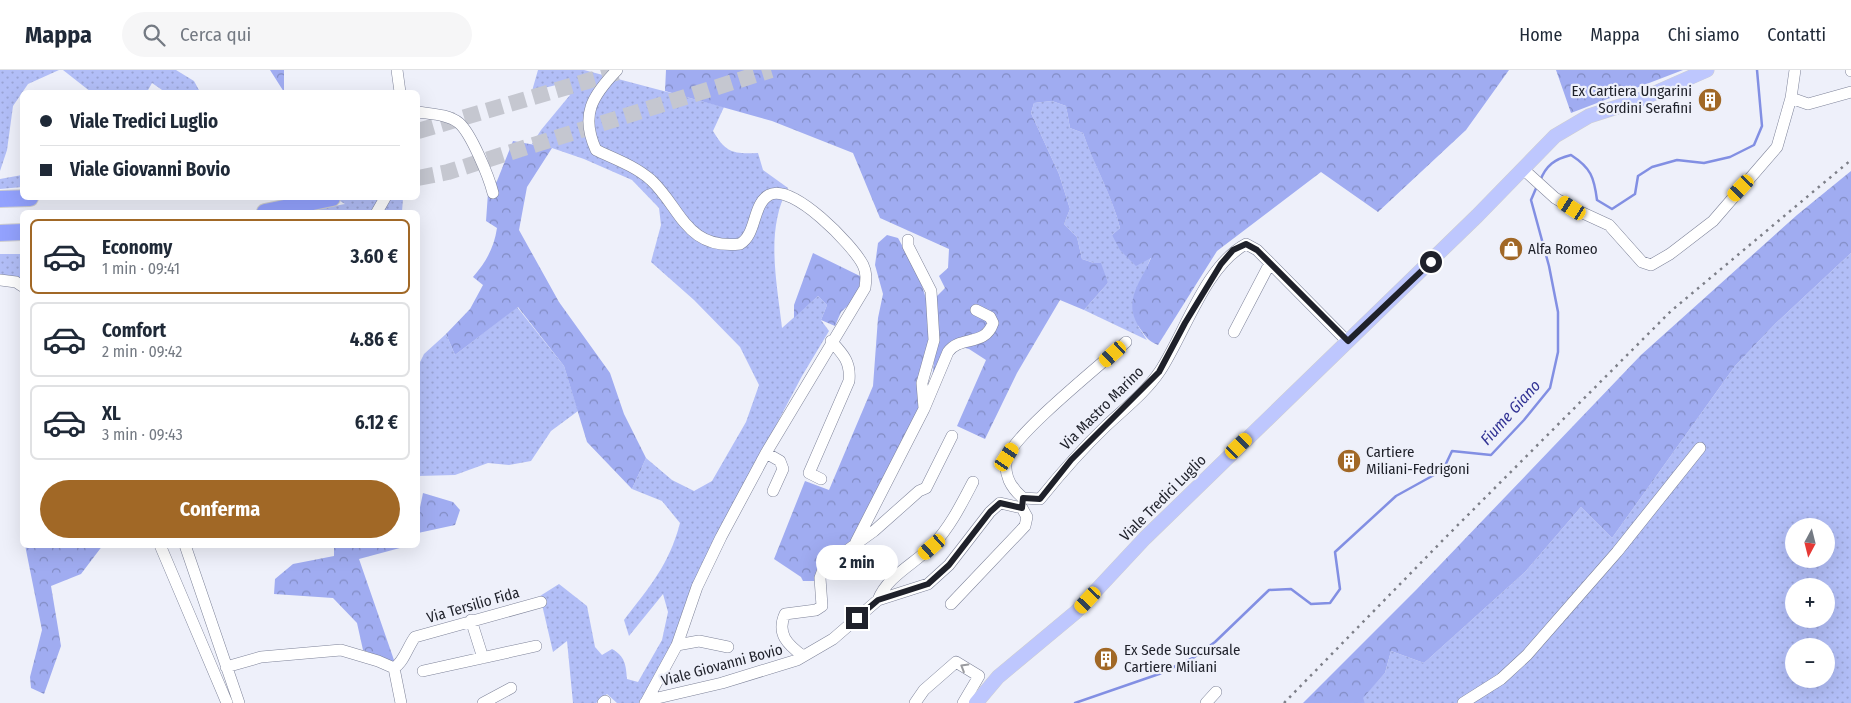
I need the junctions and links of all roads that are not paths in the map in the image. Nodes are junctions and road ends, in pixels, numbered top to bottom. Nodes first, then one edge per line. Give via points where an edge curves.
1 (397, 70) edge
2 (618, 70) edge
3 (1707, 70) edge
4 (1795, 70) edge
5 (400, 90) edge
6 (1851, 92) edge
7 (1791, 98) junction
8 (420, 112) edge
9 (1523, 169) junction
10 (493, 193) dead end
11 (20, 198) edge
12 (0, 199) edge
13 (322, 200) edge
14 (275, 210) edge
15 (20, 232) edge
16 (0, 233) edge
17 (908, 240) dead end
18 (1270, 263) junction
19 (0, 280) edge
20 (20, 285) edge
21 (976, 310) dead end
22 (1234, 332) dead end
23 (831, 340) junction
24 (1348, 341) junction
25 (1126, 342) dead end
26 (924, 409) junction
27 (952, 436) dead end
28 (1700, 448) dead end
29 (766, 453) junction
30 (821, 479) dead end
31 (973, 482) dead end
32 (773, 491) dead end
33 (1022, 503) junction
34 (856, 543) junction
35 (161, 548) edge
36 (186, 548) edge
37 (878, 600) junction
38 (541, 602) dead end
39 (951, 604) dead end
40 (471, 620) junction
41 (677, 645) junction
42 (536, 646) dead end
43 (728, 647) dead end
44 (804, 656) junction
45 (483, 658) junction
46 (226, 667) junction
47 (394, 668) junction
48 (423, 671) dead end
49 (511, 688) dead end
50 (1216, 692) dead end
51 (646, 702) edge
52 (228, 703) edge
53 (238, 703) edge
54 (401, 703) edge
55 (482, 703) edge
56 (915, 703) edge
57 (963, 703) edge
58 (976, 703) edge
59 (1206, 703) edge
60 (1463, 703) edge

1 - 5 street
2 - 23 street via 605,83 587,116 596,150 651,180 683,223 698,236 717,243 740,244 749,235 763,201 769,195 784,193 823,220 855,254 866,272 865,288
3 - 9 main road, Viale Tredici Luglio via 1572,125 1555,136
4 - 7 street
6 - 7 street via 1808,104
7 - 9 street via 1777,147 1761,167 1713,221 1651,265 1642,262 1609,225 1572,208
8 - 10 street via 445,116 460,123 489,177
9 - 24 main road, Viale Tredici Luglio
11 - 12 highway
13 - 14 highway
15 - 16 highway
17 - 26 street via 910,251 931,291 934,340 922,383
18 - 22 street
18 - 24 street, Via Mastro Marino
18 - 33 street, Via Mastro Marino via 1246,244 1233,250 1200,298 1159,372 1071,460 1040,499
19 - 20 street
21 - 26 street via 990,317 991,328 986,336 952,347
23 - 29 street
23 - 30 street via 847,358 850,370 849,381 809,473
24 - 58 main road, Viale Tredici Luglio via 1145,538 1076,612 998,677
25 - 33 street via 1021,436 1007,457 1006,476
26 - 34 street
27 - 34 street via 926,488
28 - 60 street via 1617,552 1527,655 1501,679
29 - 32 street via 780,461 782,469
29 - 41 street via 697,587
31 - 37 street via 949,526 932,547 882,590
33 - 37 street via 1000,503 949,565 928,584
33 - 39 street via 1027,517 1025,526
34 - 44 street via 824,567 820,578 822,606 816,610 785,614 781,623 782,635 789,646
35 - 52 street
36 - 46 street
37 - 44 street, Viale Giovanni Bovio via 833,639
38 - 40 street, Via Tersilio Fida
40 - 45 street
40 - 47 street, Via Tersilio Fida via 416,637
41 - 43 street via 699,641
41 - 51 street
42 - 45 street
44 - 51 street, Viale Giovanni Bovio via 757,674
45 - 48 street
46 - 47 street via 261,657 341,650
46 - 53 street
47 - 54 street
49 - 55 street
50 - 59 street
57 -> 56 street via 979,676 956,662 924,690

